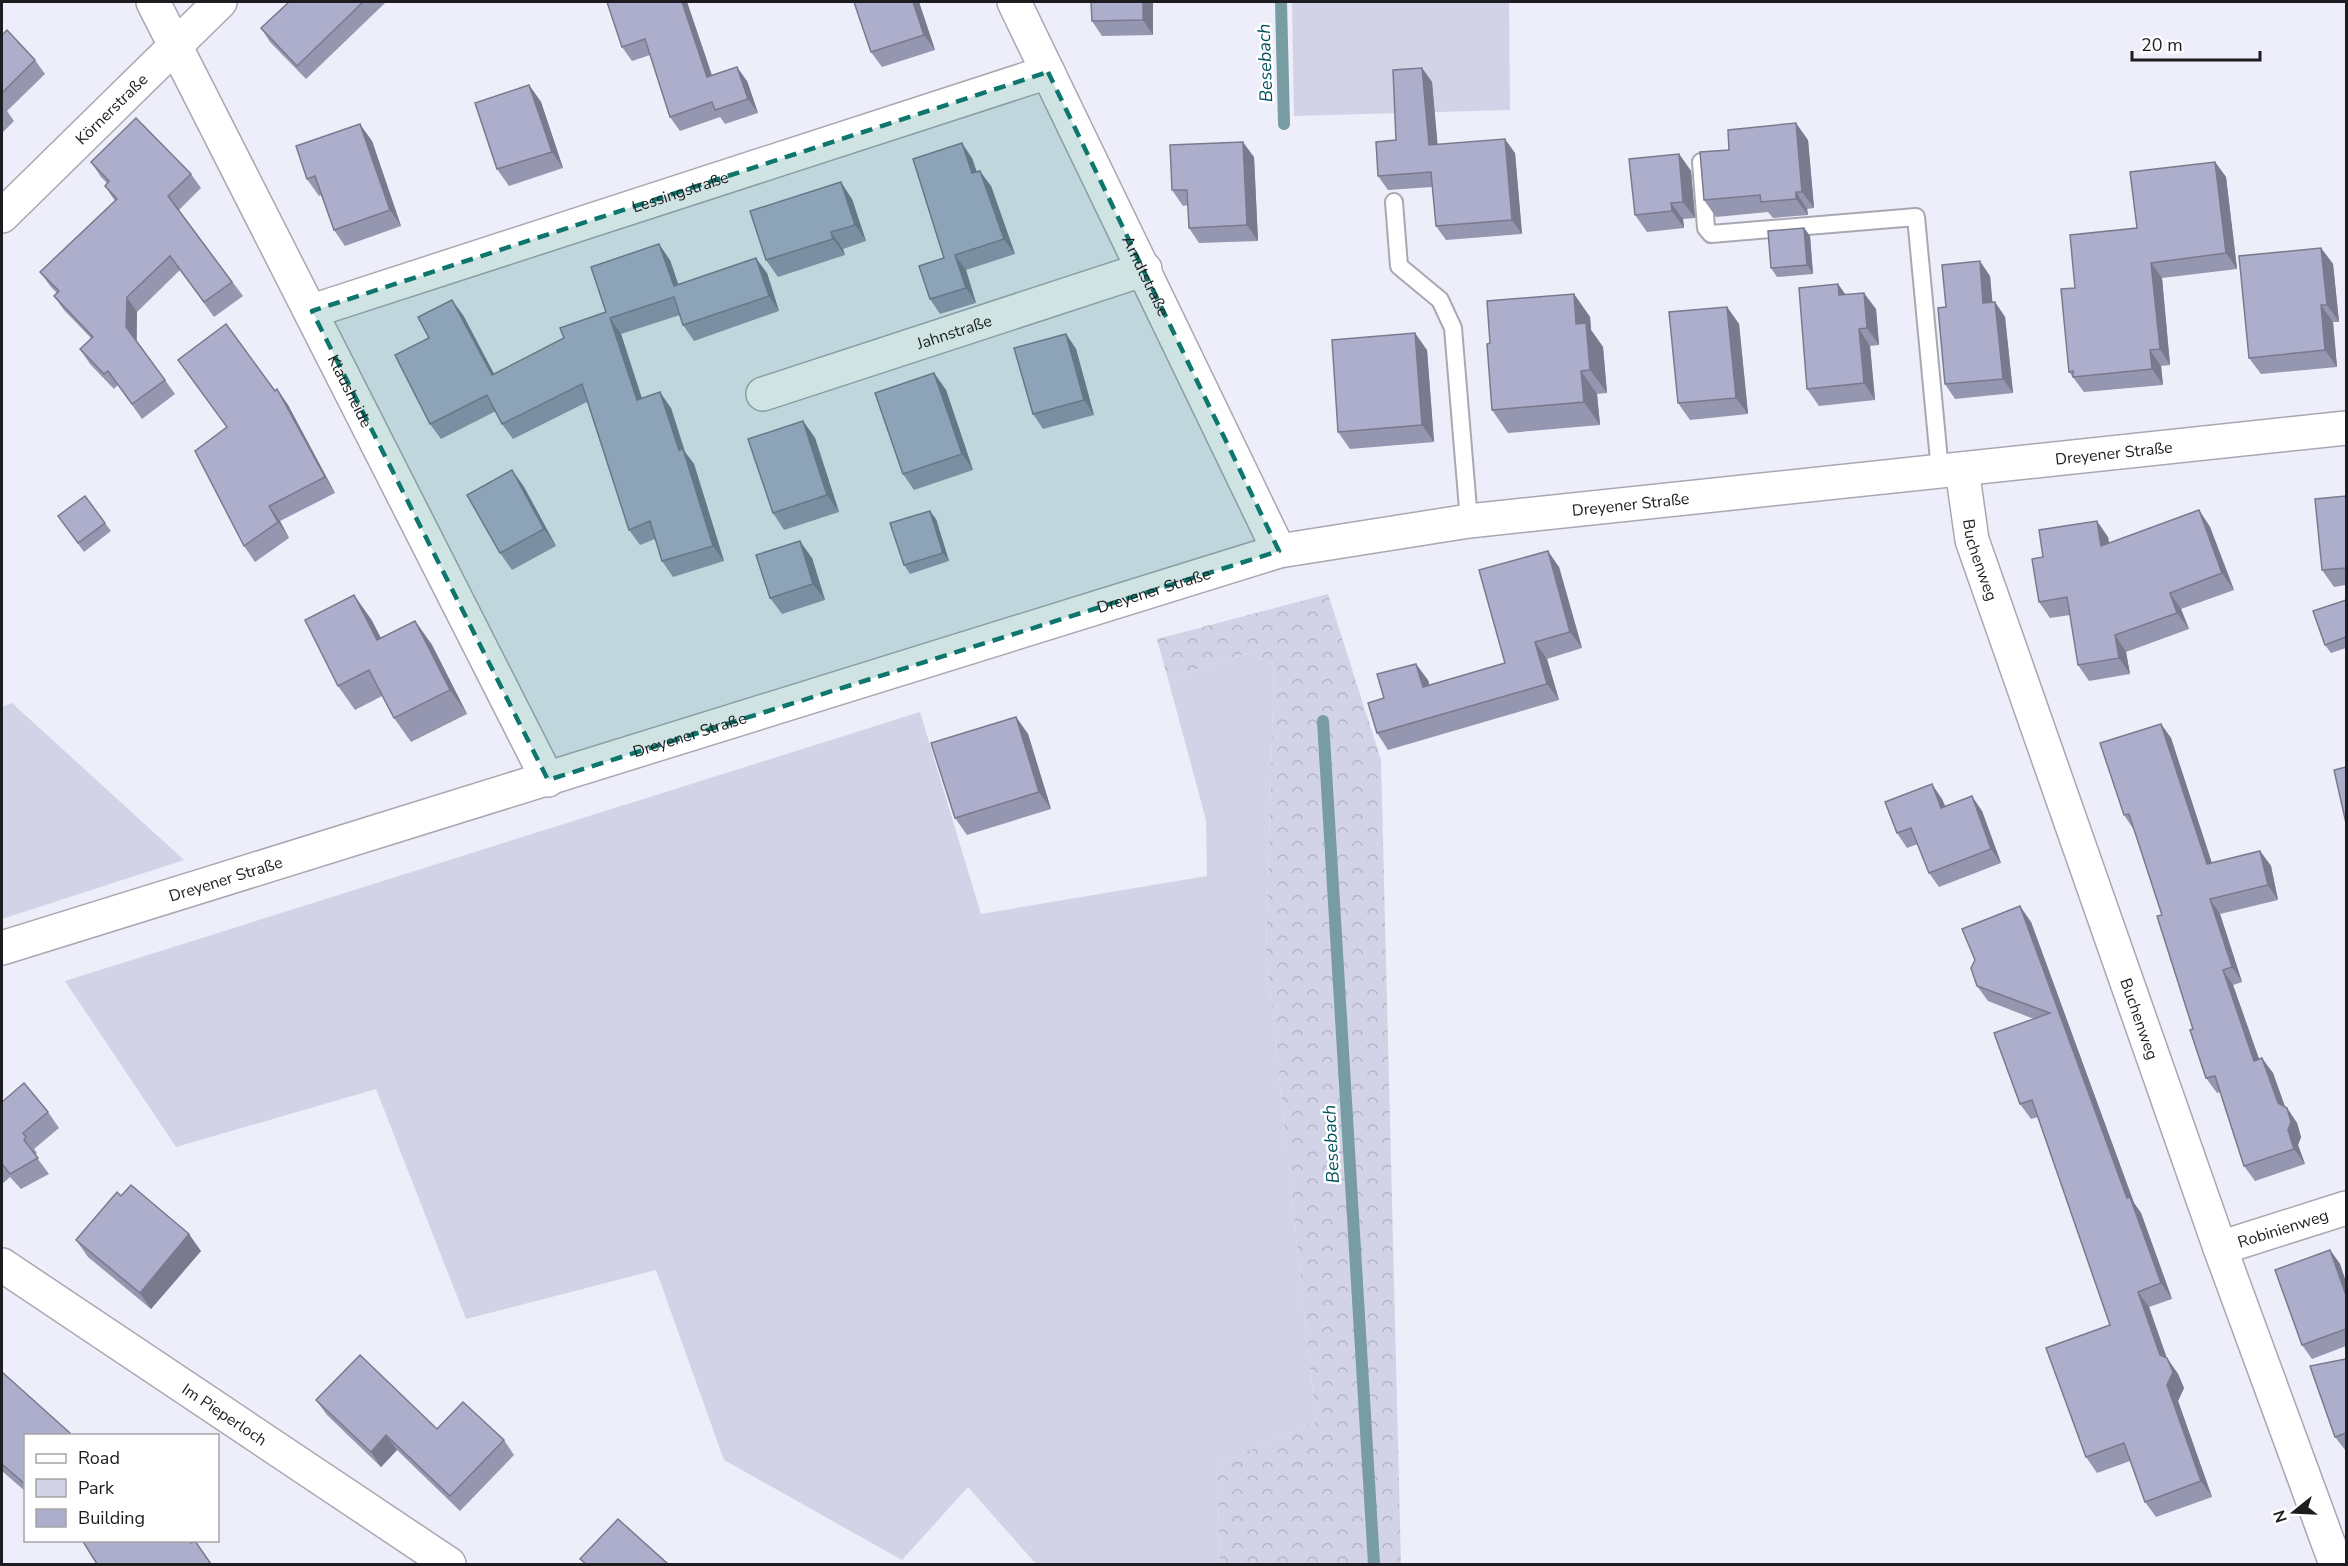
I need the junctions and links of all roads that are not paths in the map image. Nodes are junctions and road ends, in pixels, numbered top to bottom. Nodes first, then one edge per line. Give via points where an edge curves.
1 (153, 2) edge
2 (220, 2) edge
3 (1014, 2) edge
4 (175, 45) junction
5 (1048, 72) junction
6 (1701, 162) edge
7 (1394, 202) dead end
8 (2, 216) edge
9 (1144, 269) junction
10 (312, 311) junction
11 (763, 394) dead end
12 (2346, 428) edge
13 (1951, 470) junction
14 (1469, 521) junction
15 (1279, 551) junction
16 (548, 780) junction
17 (2, 948) edge
18 (2346, 1208) edge
19 (2220, 1248) junction
20 (2, 1265) edge
21 (449, 1564) edge
22 (2336, 1564) edge

1 - 4 street, Klausheide
2 - 4 street, Körnerstraße
3 - 5 street, Arndtstraße
4 - 8 street, Körnerstraße
4 - 10 street, Klausheide
5 - 9 street, Arndtstraße
5 - 10 street, Lessingstraße
6 - 13 lane via 1706,228 1711,234 1916,217
7 - 14 lane via 1399,266 1440,300 1453,328
9 - 11 street, Jahnstraße
9 - 15 street, Arndtstraße
10 - 16 street, Klausheide
12 - 13 street, Dreyener Straße
13 - 14 street, Dreyener Straße
13 - 19 street, Buchenweg via 1972,540
14 - 15 street, Dreyener Straße
15 - 16 street, Dreyener Straße
16 - 17 street, Dreyener Straße
18 - 19 street, Robinienweg
19 - 22 street, Buchenweg
20 - 21 street, Im Pieperloch

